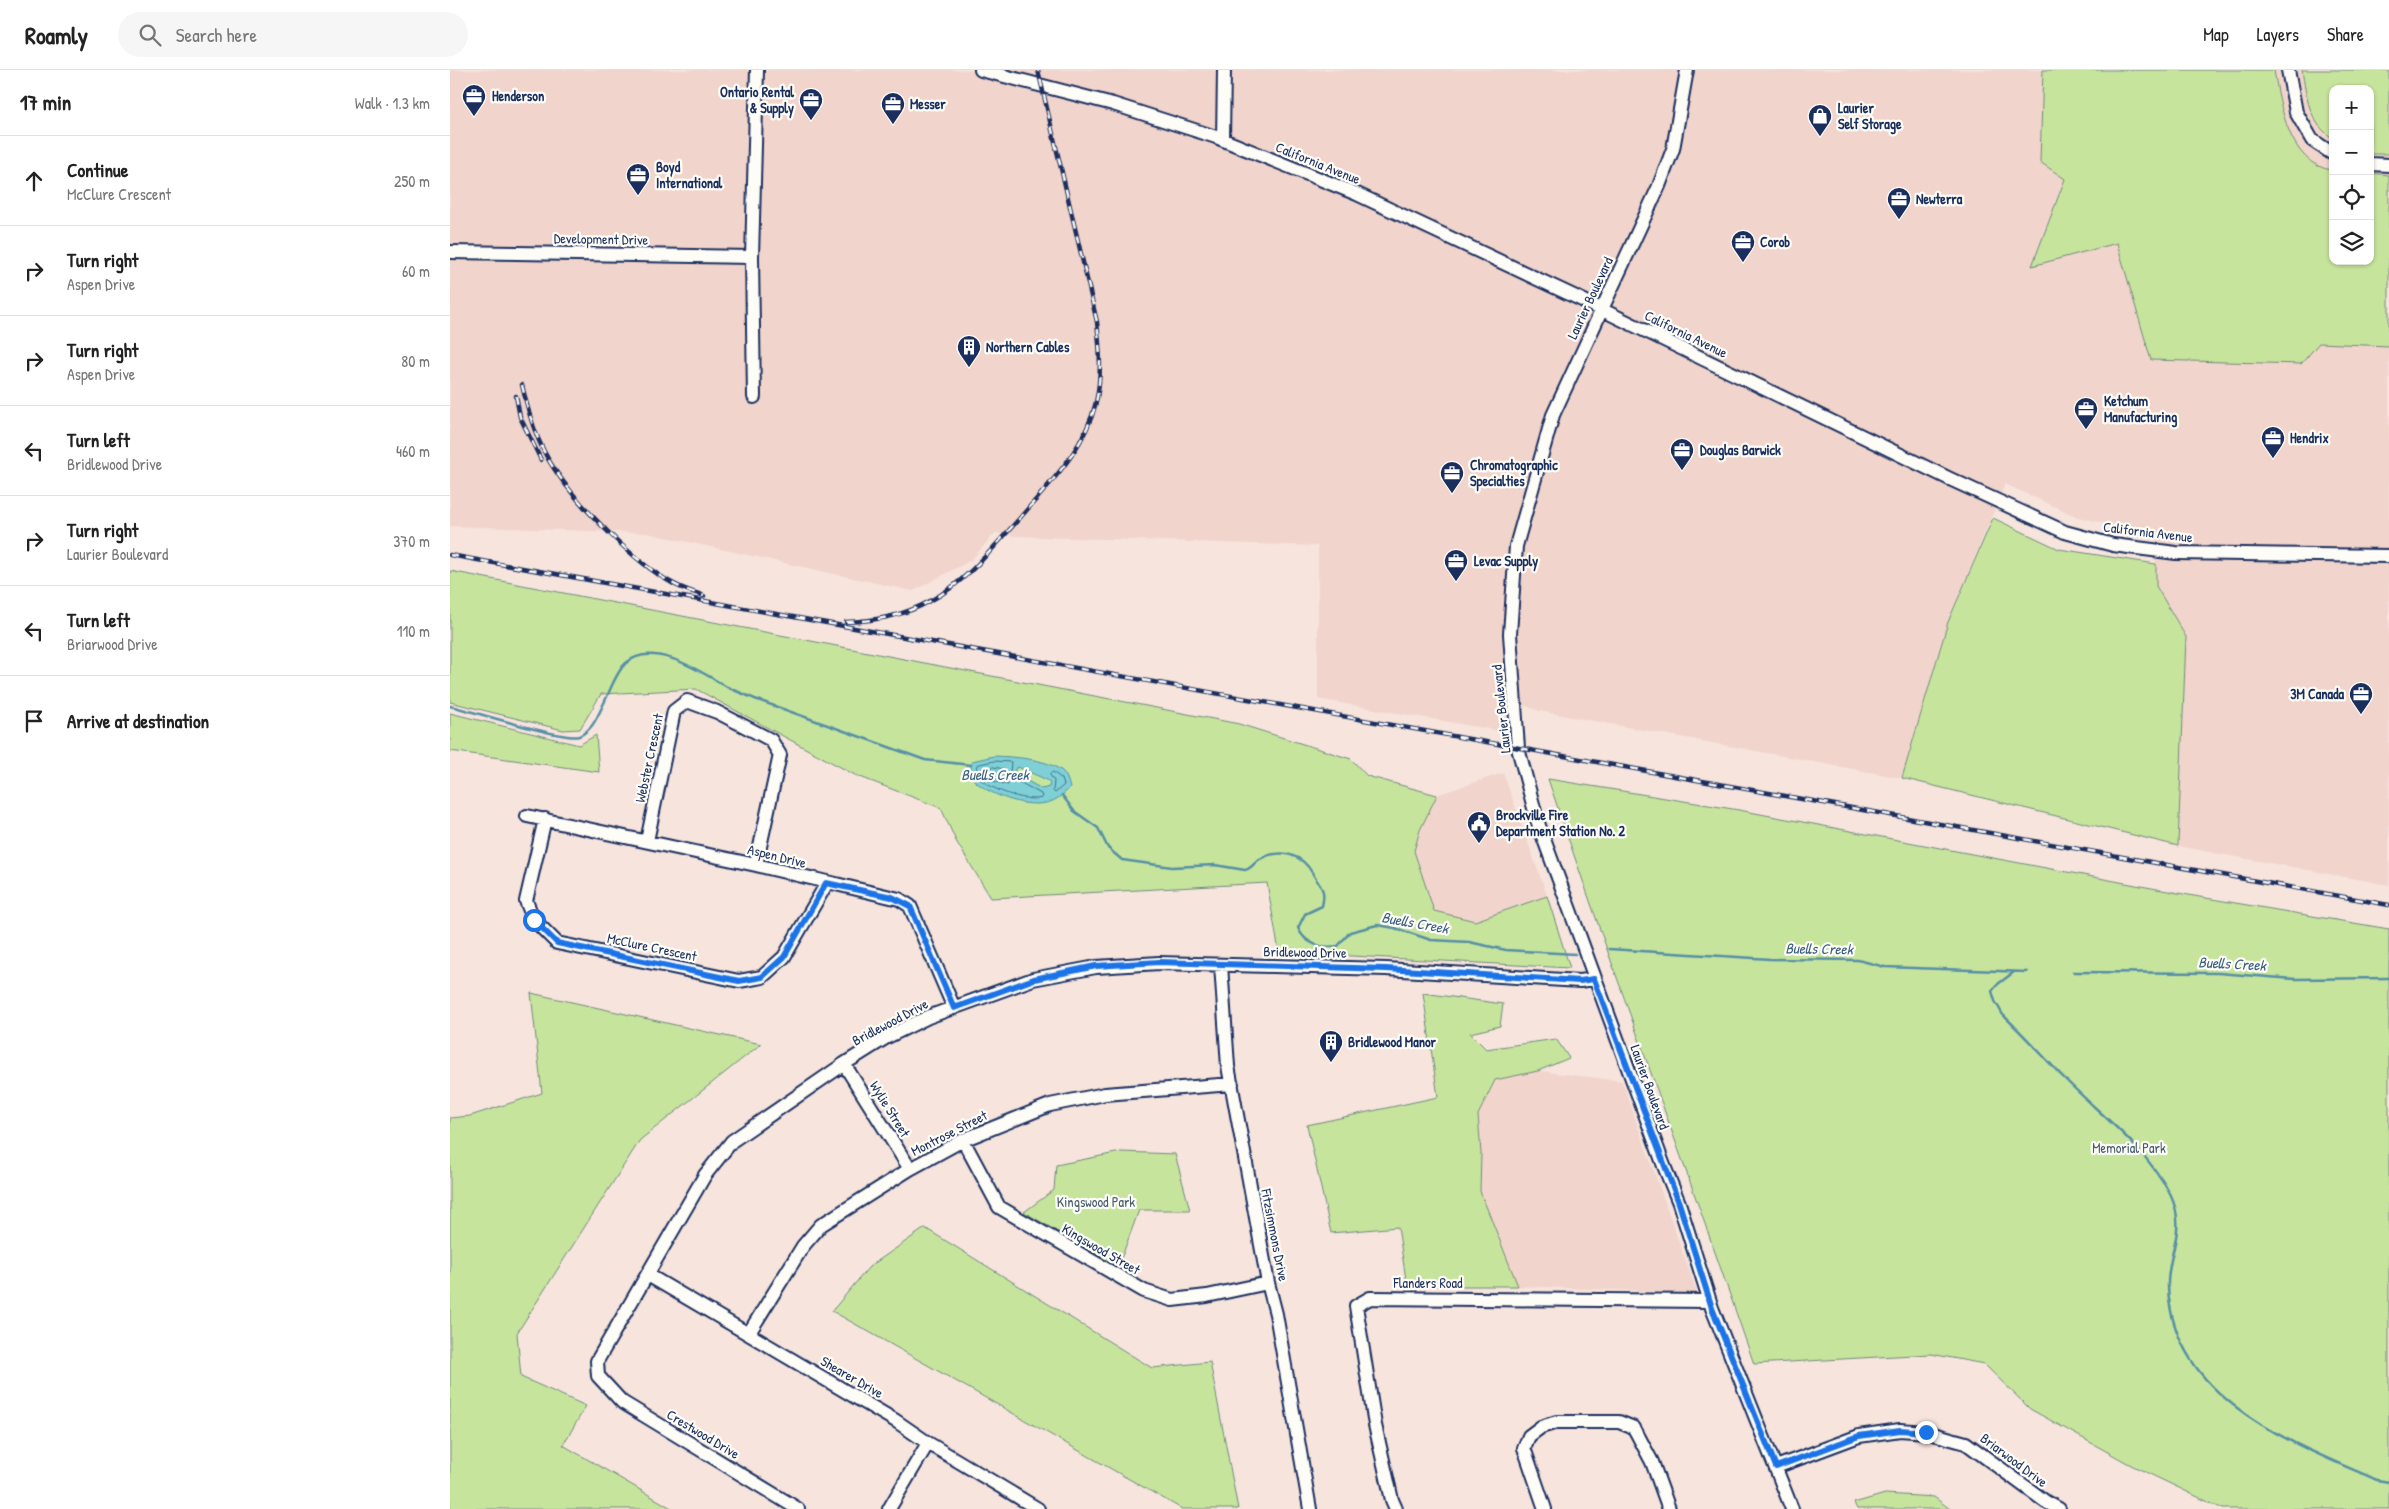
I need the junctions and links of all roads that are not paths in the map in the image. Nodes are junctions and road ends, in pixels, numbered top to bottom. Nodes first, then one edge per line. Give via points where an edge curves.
1 (757, 70) edge
2 (981, 70) edge
3 (1224, 70) edge
4 (1687, 70) edge
5 (2288, 70) edge
6 (1223, 140) junction
7 (2329, 151) edge
8 (2374, 164) edge
9 (2389, 165) edge
10 (450, 252) edge
11 (752, 257) junction
12 (1602, 310) junction
13 (754, 397) dead end
14 (2389, 556) edge
15 (528, 816) dead end
16 (545, 819) junction
17 (647, 841) junction
18 (756, 865) junction
19 (826, 883) junction
20 (1221, 965) junction
21 (1594, 979) junction
22 (954, 1008) junction
23 (844, 1064) junction
24 (1232, 1084) junction
25 (963, 1140) junction
26 (910, 1170) junction
27 (648, 1275) junction
28 (1268, 1283) junction
29 (1710, 1301) junction
30 (749, 1333) junction
31 (598, 1376) joint
32 (928, 1443) junction
33 (1776, 1467) junction
34 (798, 1509) edge
35 (889, 1509) edge
36 (1038, 1509) edge
37 (1310, 1509) edge
38 (1396, 1509) edge
39 (1545, 1509) edge
40 (1669, 1509) edge
41 (1792, 1509) edge
42 (2059, 1509) edge

1 - 11 street
2 - 6 street, California Avenue via 1113,104
3 - 6 street
4 - 12 street, Laurier Boulevard via 1673,149
5 - 7 street via 2296,112 2312,140
6 - 12 street, California Avenue via 1357,194
8 - 9 street
10 - 11 street, Development Drive
11 - 13 street
12 - 14 street, California Avenue via 2064,532 2113,545 2176,553
12 - 21 street, Laurier Boulevard via 1552,415 1516,546 1510,634 1518,748 1538,823
15 - 16 street, Aspen Drive
16 - 17 street, Aspen Drive
16 - 19 street, McClure Crescent via 526,901 534,920 557,943 739,981 762,977 784,957
17 - 18 street, Aspen Drive
17 - 18 street, Webster Crescent via 674,711 687,701 717,712 771,740 780,755
18 - 19 street, Aspen Drive
19 - 22 street, Aspen Drive via 892,897 910,906
20 - 21 street, Bridlewood Drive via 1386,969 1580,981
20 - 22 street, Bridlewood Drive via 1159,962 1096,966 1034,979
20 - 24 street, Fitzsimmons Drive
21 - 29 street, Laurier Boulevard via 1679,1203
22 - 23 street, Bridlewood Drive via 888,1037
23 - 26 street, Wylie Street
23 - 27 street, Bridlewood Drive via 732,1141 706,1175
24 - 25 street, Montrose Street via 1105,1094 1050,1105
24 - 28 street, Fitzsimmons Drive
25 - 26 street, Montrose Street
25 - 28 street, Kingswood Street via 999,1207 1144,1291 1172,1300
26 - 30 street, Montrose Street via 821,1225 803,1246
27 - 30 street, Shearer Drive
27 - 31 street, Bridlewood Drive via 597,1361
28 - 37 street, Fitzsimmons Drive
29 - 33 street, Laurier Boulevard
29 - 38 street, Flanders Road via 1370,1298 1356,1306 1375,1425
30 - 32 street, Shearer Drive via 896,1420
31 - 34 street, Crestwood Drive via 622,1402
32 - 35 street
32 - 36 street, Shearer Drive
33 - 41 street, Laurier Boulevard
33 - 42 street, Briarwood Drive via 1859,1436 1900,1430 1926,1432 1966,1443
39 - 40 street via 1524,1448 1529,1436 1541,1427 1558,1422 1619,1422 1634,1428 1652,1462

